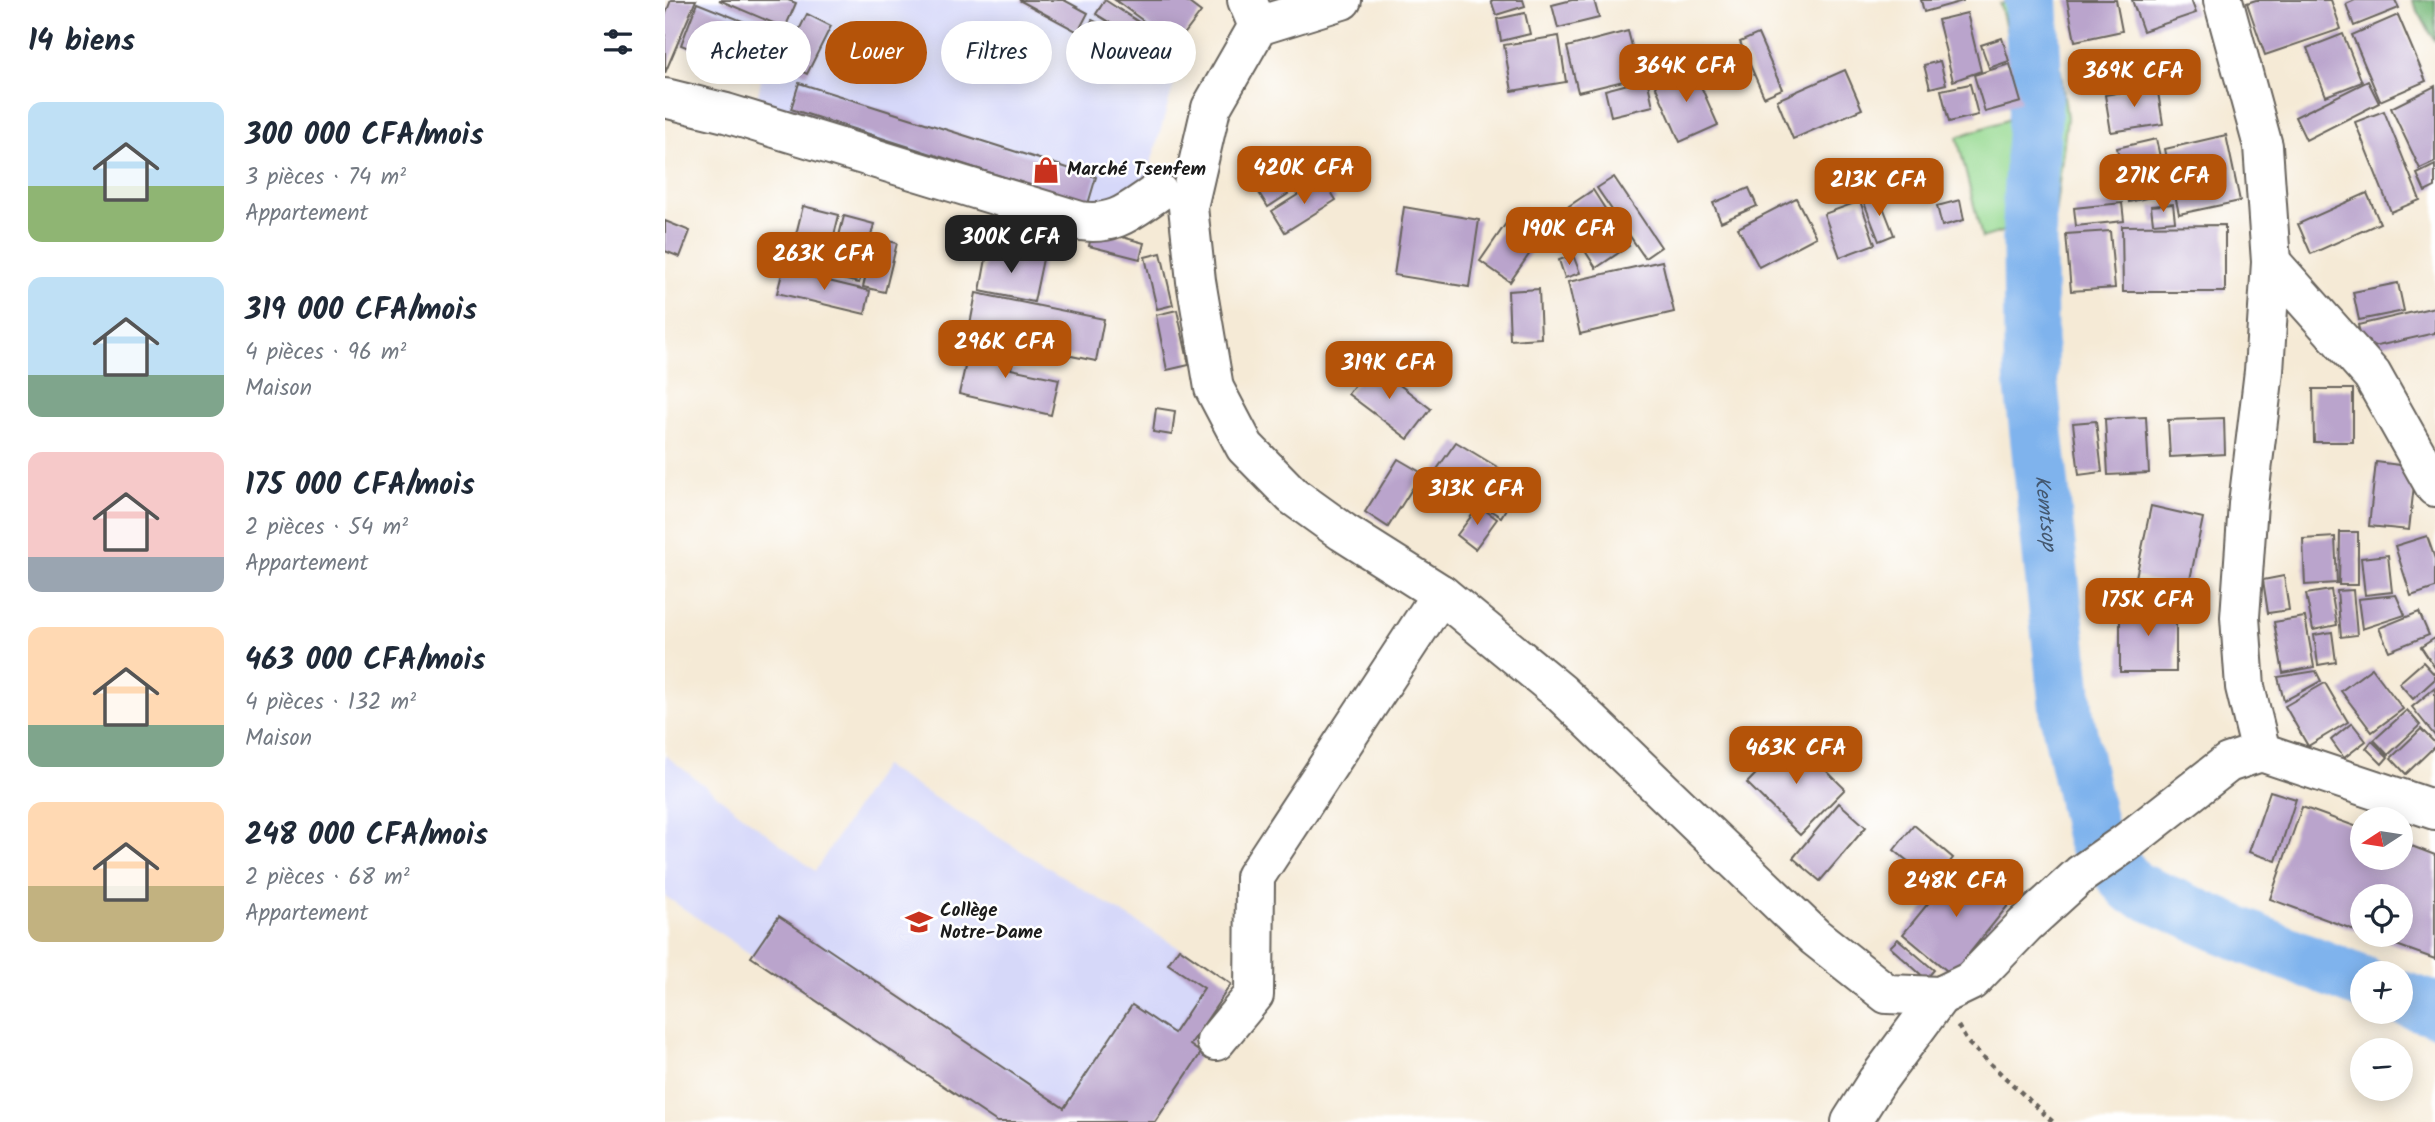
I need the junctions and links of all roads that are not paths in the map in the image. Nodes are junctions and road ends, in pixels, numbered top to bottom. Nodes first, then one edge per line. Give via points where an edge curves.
1 (1342, 0) edge
2 (2223, 0) edge
3 (1253, 13) edge
4 (665, 98) edge
5 (1158, 192) dead end
6 (2271, 262) junction
7 (2435, 487) edge
8 (1441, 594) junction
9 (2261, 752) junction
10 (2431, 802) edge
11 (1940, 996) junction
12 (1216, 1041) dead end
13 (1851, 1122) edge

1 - 3 street
2 - 6 street via 2263,146
3 - 8 street via 1211,108 1188,207 1214,388 1245,446 1293,496
4 - 5 street via 1080,222 1118,219
6 - 7 street via 2372,375
6 - 9 street via 2240,617 2245,687
8 - 11 street via 1560,692 1815,937 1887,994
8 - 12 street via 1255,877 1254,995
9 - 10 street
9 - 11 street via 2228,763 2081,874 1971,981
11 - 13 street

